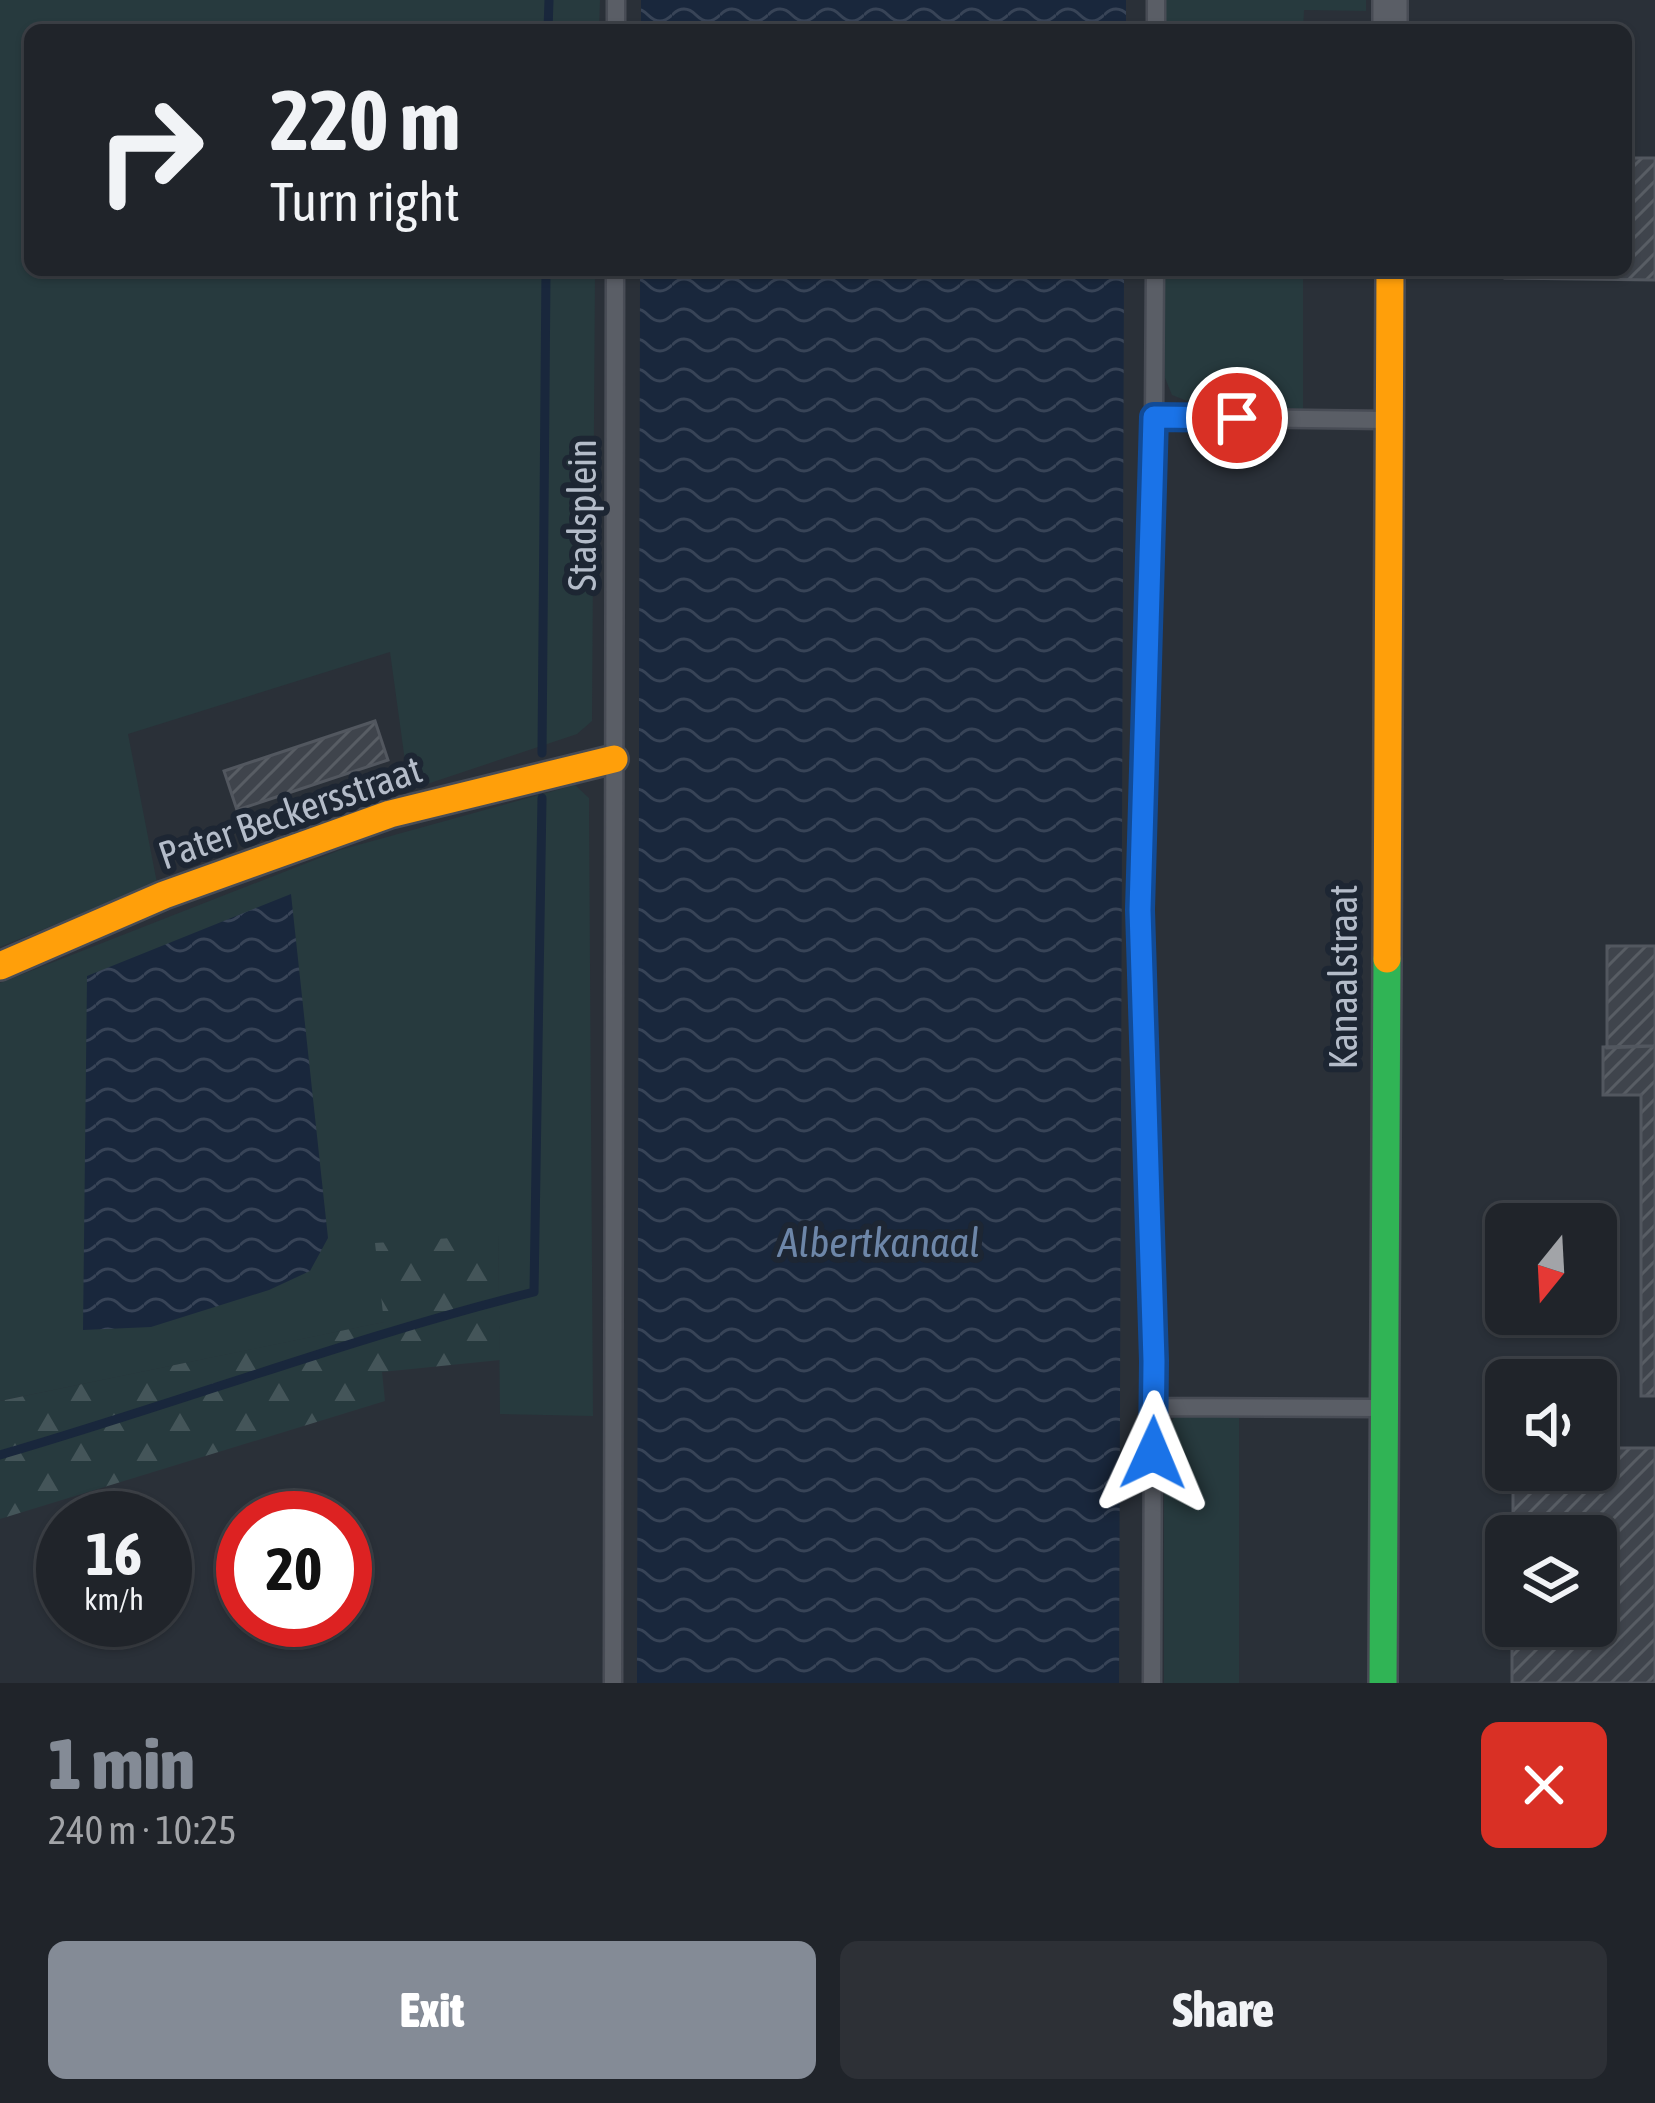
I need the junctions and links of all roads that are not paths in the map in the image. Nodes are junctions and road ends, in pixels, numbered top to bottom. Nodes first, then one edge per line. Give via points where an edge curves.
1 (615, 276) edge
2 (1155, 276) edge
3 (1390, 276) edge
4 (1154, 417) junction
5 (1388, 420) junction
6 (614, 759) junction
7 (0, 966) edge
8 (1153, 1407) junction
9 (1386, 1408) junction
10 (613, 1683) edge
11 (1152, 1683) edge
12 (1383, 1683) edge

1 - 6 lane, Stadsplein
2 - 4 lane
3 - 5 street, Kanaalstraat
4 - 5 lane
4 - 8 lane via 1140,910
5 - 9 street, Kanaalstraat
6 - 7 street, Pater Beckersstraat via 390,814 164,895
6 - 10 lane, Stadsplein
8 - 9 lane
8 - 11 lane
9 - 12 street, Kanaalstraat

